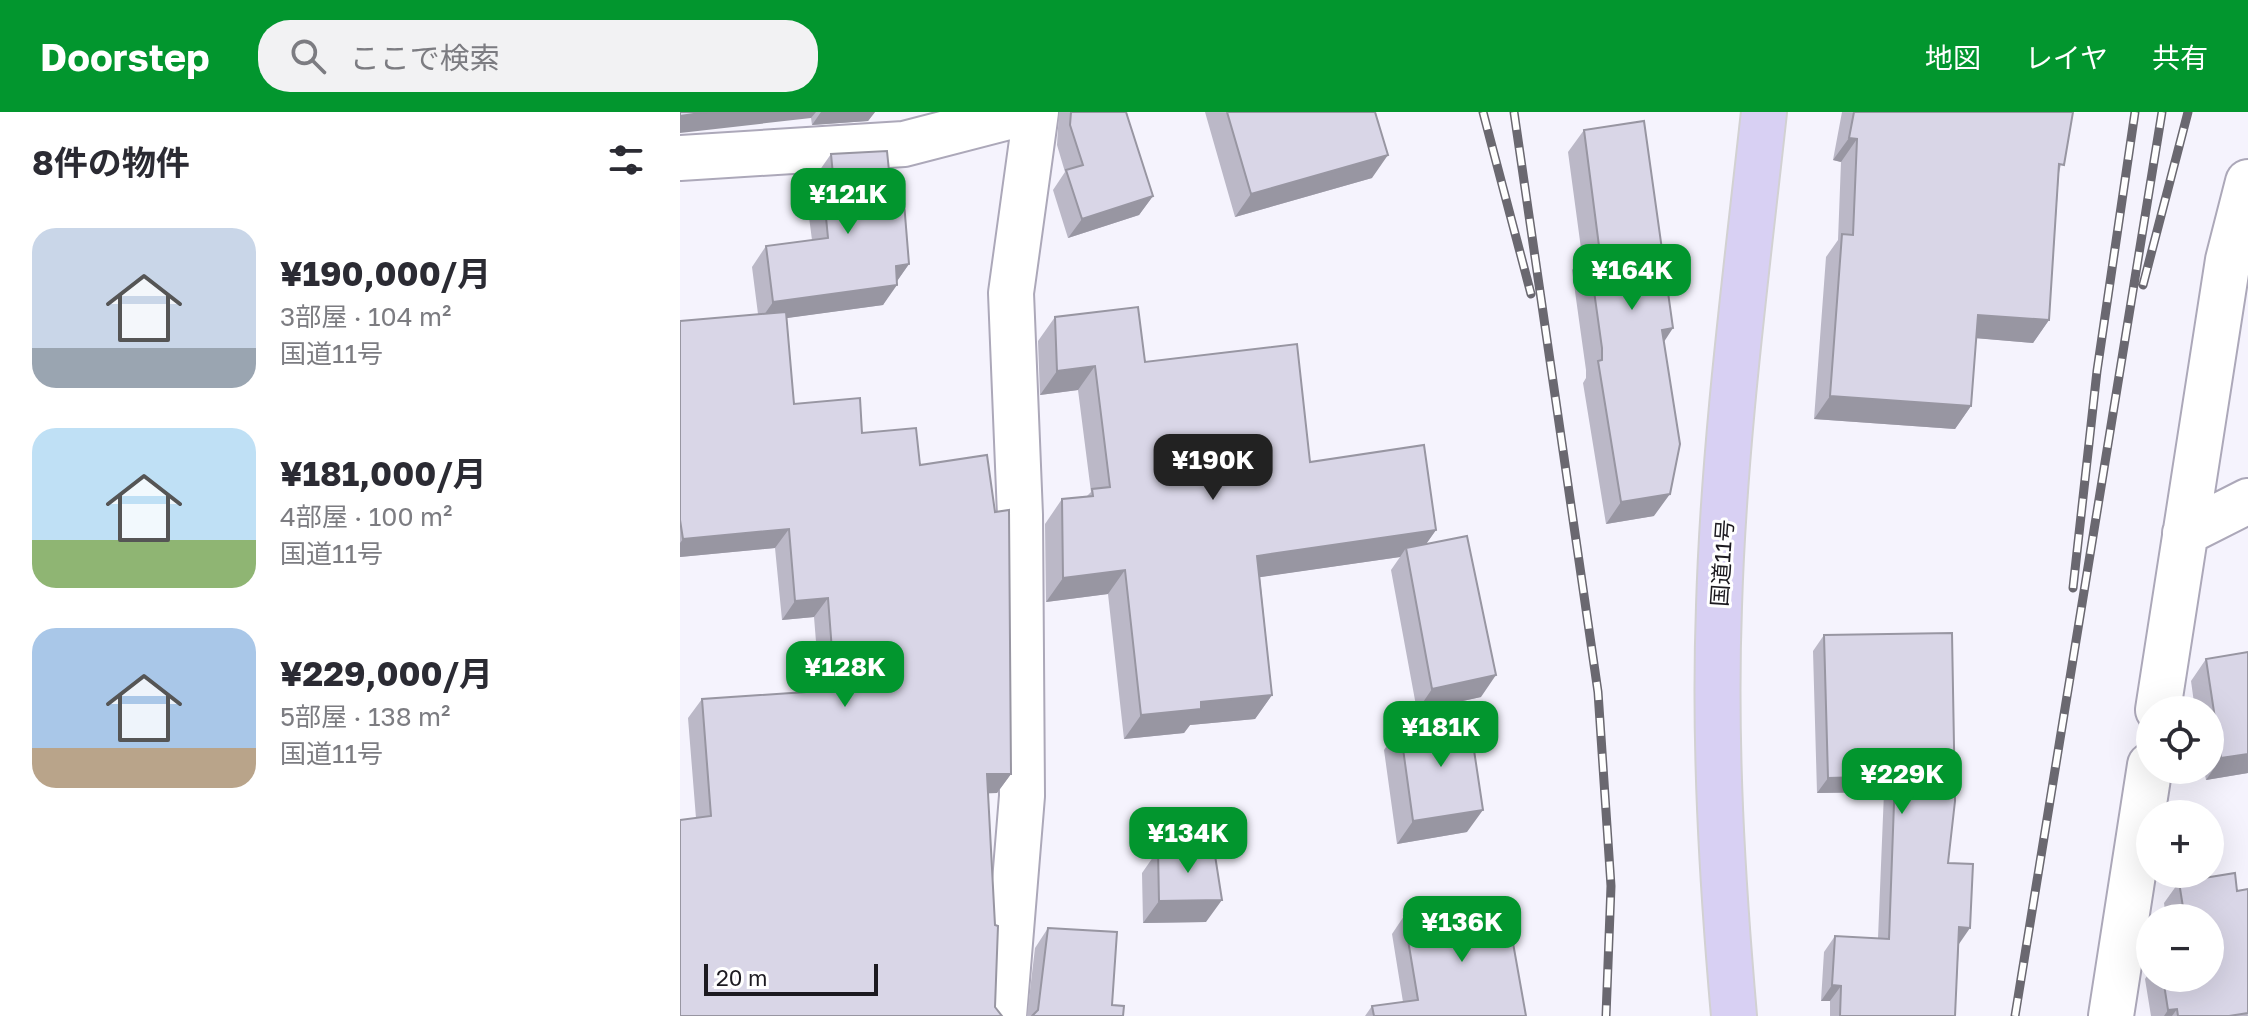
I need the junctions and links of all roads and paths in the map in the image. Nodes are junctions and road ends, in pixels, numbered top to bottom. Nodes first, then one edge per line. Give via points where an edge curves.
1 (1028, 112) edge
2 (1036, 112) edge
3 (1764, 112) edge
4 (680, 158) edge
5 (2248, 182) edge
6 (2248, 501) edge
7 (2185, 533) junction
8 (2160, 696) edge
9 (2147, 784) edge
10 (1004, 1016) edge
11 (1734, 1016) edge
12 (2111, 1016) edge

1 - 4 street via 904,144
2 - 10 street via 1011,293 1020,515 1022,796
3 - 11 highway, 国道11号 via 1737,349 1719,605 1719,844
5 - 7 street via 2228,260
6 - 7 street
7 - 8 street
9 - 12 street

